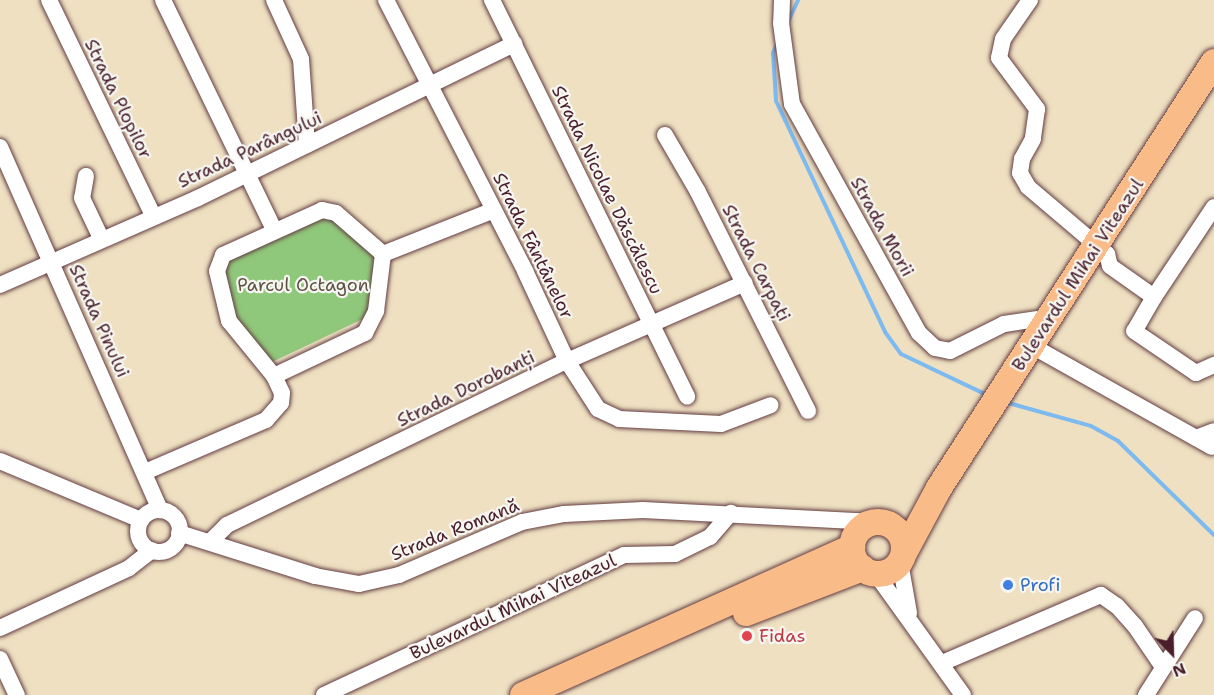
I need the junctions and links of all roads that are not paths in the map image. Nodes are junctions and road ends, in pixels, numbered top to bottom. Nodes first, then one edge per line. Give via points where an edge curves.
1 (49, 0) edge
2 (164, 0) edge
3 (274, 0) edge
4 (386, 0) edge
5 (492, 0) edge
6 (782, 0) edge
7 (1030, 0) edge
8 (514, 44) junction
9 (1212, 70) edge
10 (429, 84) junction
11 (665, 135) dead end
12 (307, 145) junction
13 (0, 147) edge
14 (247, 174) junction
15 (86, 176) dead end
16 (1214, 207) edge
17 (494, 210) junction
18 (153, 215) junction
19 (274, 230) junction
20 (101, 238) junction
21 (1097, 245) junction
22 (383, 254) junction
23 (50, 260) junction
24 (745, 283) junction
25 (0, 285) edge
26 (1154, 297) junction
27 (1051, 317) junction
28 (651, 324) junction
29 (1032, 346) junction
30 (567, 361) junction
31 (1214, 365) edge
32 (274, 376) junction
33 (687, 397) dead end
34 (771, 405) dead end
35 (808, 411) dead end
36 (1208, 442) edge
37 (0, 461) edge
38 (145, 472) junction
39 (939, 488) junction
40 (160, 510) junction
41 (731, 513) junction
42 (833, 518) junction
43 (141, 520) junction
44 (179, 533) junction
45 (211, 541) junction
46 (867, 545) junction
47 (152, 550) junction
48 (902, 558) junction
49 (909, 616) junction
50 (1195, 618) dead end
51 (0, 628) edge
52 (0, 658) edge
53 (942, 663) junction
54 (1163, 667) junction
55 (17, 695) edge
56 (324, 695) edge
57 (523, 695) edge
58 (556, 695) edge
59 (963, 695) edge
60 (1146, 695) edge

1 - 18 street, Strada Plopilor
2 - 14 street
3 - 12 street via 301,59
4 - 10 street, Strada Fântânelor
5 - 8 street, Strada Nicolae Dăscălescu
6 - 27 street, Strada Morii via 789,88 798,118 919,333 935,348 950,351 1004,324
7 - 21 street via 1004,39 999,58 1036,109 1033,139 1022,159 1020,173 1028,187
8 - 10 street, Strada Parângului
8 - 28 street, Strada Nicolae Dăscălescu
9 - 21 main road, Bulevardul Mihai Viteazul
10 - 12 street, Strada Parângului
10 - 17 street, Strada Fântânelor
11 - 24 street, Strada Carpați
12 - 14 street, Strada Parângului
13 - 23 street, Strada Pinului
14 - 18 street, Strada Parângului
14 - 19 street
15 - 20 street via 82,198
16 - 26 street
17 - 22 street
17 - 30 street, Strada Fântânelor
18 - 20 street, Strada Parângului
19 - 22 street via 312,213 336,213
19 - 32 street via 223,255 217,271 229,321
20 - 23 street, Strada Parângului
21 - 26 street via 1107,254 1110,266
21 - 27 main road, Bulevardul Mihai Viteazul
22 - 32 street via 376,311 365,333
23 - 25 street, Strada Parângului
23 - 38 street, Strada Pinului
24 - 28 street, Strada Dorobanți
24 - 35 street, Strada Carpați
26 - 31 street via 1134,330 1196,373
27 - 29 main road, Bulevardul Mihai Viteazul
28 - 30 street, Strada Dorobanți
28 - 33 street, Strada Nicolae Dăscălescu
29 - 36 street
29 - 39 main road, Bulevardul Mihai Viteazul
30 - 34 street, Strada Fântânelor via 598,409 608,416 705,424 734,421
30 - 45 street, Strada Dorobanți via 227,525
32 - 38 street via 282,393 281,403 266,420
37 - 43 street
38 - 40 street, Strada Pinului
39 - 46 main road, Bulevardul Mihai Viteazul
39 - 48 main road, Bulevardul Mihai Viteazul
40 - 43 street via 149,512
40 - 44 street via 172,515
41 - 42 street, Strada Romană
41 - 45 street, Strada Romană via 633,510 544,516 399,575 359,584 315,576
41 - 56 street, Bulevardul Mihai Viteazul via 710,537 675,554 624,555
42 - 46 street, Strada Romană
42 - 46 street
43 - 47 street via 139,538
44 - 45 street, Strada Romană
44 - 47 street via 170,548
46 - 48 main road via 894,569
46 - 48 main road via 902,537
46 - 49 street
46 - 57 main road, Bulevardul Mihai Viteazul
46 - 58 main road, Bulevardul Mihai Viteazul
47 - 51 street via 129,568
48 - 49 street
49 - 53 street
50 - 54 street
52 - 55 street
53 - 54 street via 1101,596 1136,626
53 - 59 street
54 - 60 street

